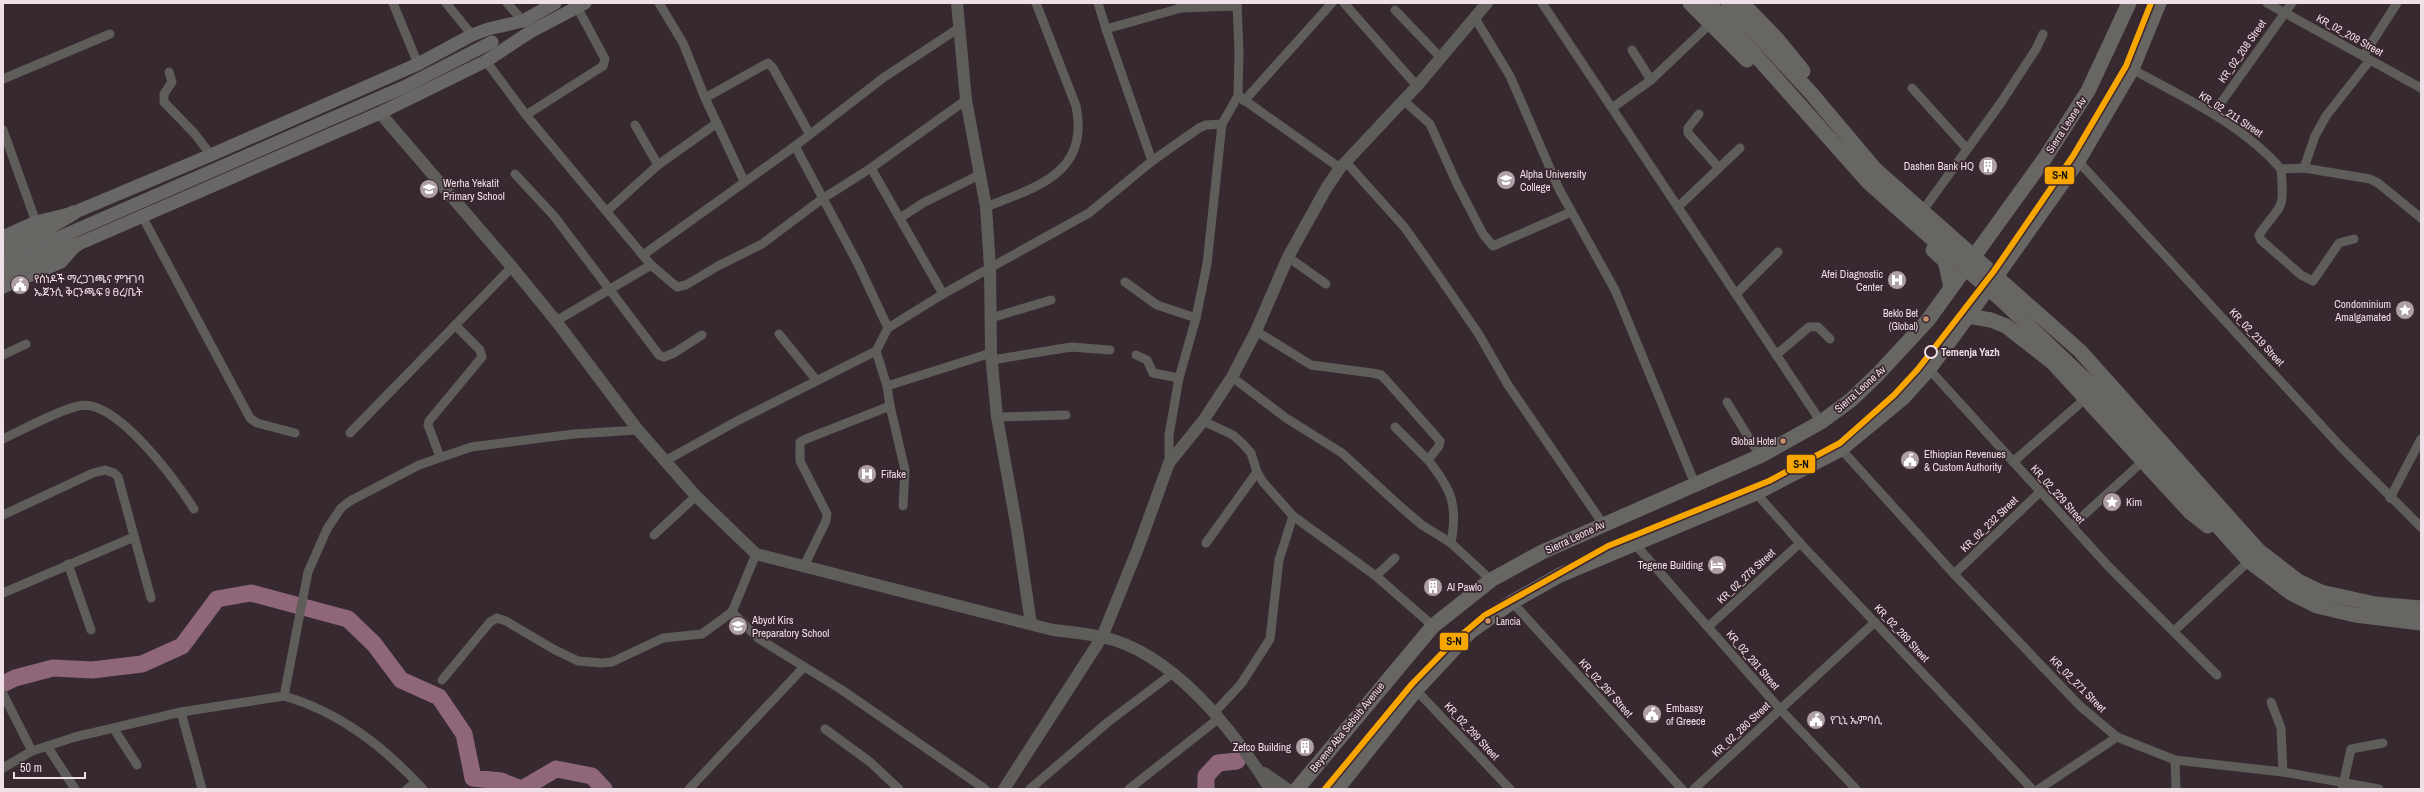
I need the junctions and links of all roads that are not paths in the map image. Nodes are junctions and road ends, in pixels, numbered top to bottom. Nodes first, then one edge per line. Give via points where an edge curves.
1 (392, 3) edge
2 (446, 3) edge
3 (508, 3) edge
4 (555, 3) edge
5 (659, 3) edge
6 (957, 3) edge
7 (1036, 3) edge
8 (1098, 3) edge
9 (1332, 3) edge
10 (1344, 3) edge
11 (1487, 3) edge
12 (1542, 3) edge
13 (1690, 3) edge
14 (1706, 3) edge
15 (1728, 3) edge
16 (1742, 3) edge
17 (2129, 3) edge
18 (2159, 3) edge
19 (2267, 3) edge
20 (2292, 3) edge
21 (2397, 3) edge
22 (1237, 4) edge
23 (581, 5) edge
24 (1181, 6) edge
25 (1395, 10) dead end
26 (2285, 12) junction
27 (1474, 18) junction
28 (1711, 22) junction
29 (526, 27) junction
30 (959, 28) junction
31 (1106, 29) junction
32 (110, 34) dead end
33 (2043, 34) dead end
34 (472, 35) junction
35 (1632, 50) dead end
36 (1441, 58) junction
37 (2366, 58) junction
38 (486, 61) junction
39 (418, 64) junction
40 (2132, 69) junction
41 (169, 72) dead end
42 (3, 78) edge
43 (1651, 80) junction
44 (1417, 86) junction
45 (1912, 88) dead end
46 (2421, 88) edge
47 (705, 98) junction
48 (1241, 99) junction
49 (966, 100) junction
50 (1403, 100) junction
51 (1612, 108) junction
52 (380, 113) junction
53 (1699, 114) dead end
54 (2213, 114) junction
55 (526, 115) junction
56 (717, 122) junction
57 (1222, 124) junction
58 (635, 125) dead end
59 (3, 130) edge
60 (808, 134) junction
61 (795, 146) junction
62 (1740, 148) dead end
63 (1967, 149) junction
64 (211, 155) junction
65 (1152, 161) junction
66 (2078, 161) junction
67 (658, 165) junction
68 (1343, 165) junction
69 (871, 168) junction
70 (1719, 168) junction
71 (2304, 168) junction
72 (2281, 169) junction
73 (515, 174) dead end
74 (979, 175) junction
75 (744, 181) junction
76 (822, 199) junction
77 (1926, 206) junction
78 (986, 207) junction
79 (1678, 207) junction
80 (607, 211) junction
81 (1571, 212) junction
82 (72, 213) junction
83 (142, 216) junction
84 (900, 218) junction
85 (2421, 218) edge
86 (36, 222) junction
87 (3, 237) edge
88 (2354, 238) dead end
89 (1948, 244) junction
90 (76, 245) junction
91 (3, 249) edge
92 (1979, 249) junction
93 (1778, 252) dead end
94 (643, 255) junction
95 (1288, 257) junction
96 (2008, 258) junction
97 (3, 262) edge
98 (651, 265) junction
99 (512, 267) junction
100 (990, 267) junction
101 (3, 275) edge
102 (1125, 282) dead end
103 (1326, 284) dead end
104 (3, 287) edge
105 (1951, 287) junction
106 (610, 289) junction
107 (943, 294) junction
108 (1736, 294) junction
109 (2009, 297) junction
110 (1051, 300) dead end
111 (1968, 316) junction
112 (991, 318) junction
113 (1196, 318) junction
114 (556, 321) junction
115 (455, 325) junction
116 (888, 328) junction
117 (1256, 330) junction
118 (779, 334) dead end
119 (702, 335) dead end
120 (1830, 339) dead end
121 (26, 344) dead end
122 (1110, 350) dead end
123 (876, 351) junction
124 (1776, 354) junction
125 (3, 355) edge
126 (1136, 355) dead end
127 (991, 357) junction
128 (1929, 369) junction
129 (1232, 377) junction
130 (1179, 378) junction
131 (817, 381) junction
132 (887, 386) junction
133 (2086, 398) junction
134 (1727, 402) dead end
135 (890, 406) junction
136 (1066, 415) dead end
137 (997, 417) junction
138 (1203, 421) junction
139 (1821, 422) junction
140 (1396, 427) dead end
141 (638, 430) junction
142 (295, 433) dead end
143 (350, 433) dead end
144 (3, 439) edge
145 (2421, 440) edge
146 (1841, 449) junction
147 (1760, 456) junction
148 (440, 457) junction
149 (1428, 460) junction
150 (2143, 461) junction
151 (665, 462) junction
152 (2013, 462) junction
153 (1170, 463) junction
154 (1257, 472) junction
155 (1695, 484) junction
156 (2040, 492) junction
157 (1756, 493) junction
158 (696, 496) junction
159 (2390, 498) junction
160 (903, 506) dead end
161 (194, 509) dead end
162 (3, 515) edge
163 (1293, 516) junction
164 (1602, 524) junction
165 (2072, 526) junction
166 (2421, 527) edge
167 (2222, 531) junction
168 (2240, 531) junction
169 (654, 535) dead end
170 (134, 538) junction
171 (1206, 543) dead end
172 (1451, 543) junction
173 (1634, 543) junction
174 (1800, 543) junction
175 (756, 554) junction
176 (1395, 558) dead end
177 (2249, 561) junction
178 (68, 564) junction
179 (804, 566) junction
180 (1954, 574) junction
181 (1376, 576) junction
182 (1491, 580) junction
183 (3, 593) edge
184 (151, 598) dead end
185 (1512, 602) junction
186 (2421, 608) edge
187 (732, 612) junction
188 (1875, 622) junction
189 (2421, 623) edge
190 (1031, 624) junction
191 (1433, 626) junction
192 (1708, 627) junction
193 (91, 630) dead end
194 (2174, 631) junction
195 (1102, 637) junction
196 (1398, 666) joint
197 (804, 667) junction
198 (1173, 673) junction
199 (2217, 674) dead end
200 (442, 680) dead end
201 (1416, 690) junction
202 (3, 694) edge
203 (284, 696) junction
204 (2271, 702) dead end
205 (1780, 709) junction
206 (181, 712) junction
207 (1216, 717) junction
208 (114, 729) junction
209 (825, 729) dead end
210 (2117, 737) junction
211 (2383, 743) dead end
212 (47, 746) junction
213 (32, 752) junction
214 (2175, 760) junction
215 (1253, 763) junction
216 (137, 765) dead end
217 (3, 768) edge
218 (2282, 772) junction
219 (416, 782) junction
220 (2343, 786) edge
221 (1341, 787) edge
222 (75, 789) edge
223 (202, 789) edge
224 (407, 789) edge
225 (423, 789) edge
226 (689, 789) edge
227 (899, 789) edge
228 (985, 789) edge
229 (1004, 789) edge
230 (1030, 789) edge
231 (1129, 789) edge
232 (1270, 789) edge
233 (1287, 789) edge
234 (1297, 789) edge
235 (1510, 789) edge
236 (1682, 789) edge
237 (1694, 789) edge
238 (1856, 789) edge
239 (2032, 789) edge
240 (2039, 789) edge
241 (2176, 789) edge
242 (2379, 789) edge

1 - 39 street
2 - 34 street
3 - 29 street
4 - 29 main road
5 - 47 street via 683,43
6 - 30 street
7 - 78 street via 1076,106 1080,122 1078,142 1073,156 1059,171 1042,183
8 - 31 street
9 - 48 street
10 - 44 street
11 - 27 street
12 - 51 street
13 - 28 main road
14 - 89 main road via 1798,101 1869,183
15 - 89 main road via 1875,169
16 - 77 main road via 1777,39 1892,177
17 - 92 main road, Sierra Leone Av via 2105,57 2068,125
18 - 40 main road
19 - 26 street, KR_02_209 Street
20 - 26 street, KR_02_208 Street
21 - 37 street
22 - 24 street
22 - 48 street
23 - 29 main road
23 - 55 street via 605,59 603,66
24 - 31 street
25 - 36 street
26 - 37 street, KR_02_209 Street
26 - 54 street, KR_02_208 Street
27 - 36 street
27 - 81 street via 1510,76
28 - 43 street
28 - 105 main road via 1787,99 1863,189 1945,261
29 - 34 main road via 488,29
29 - 38 main road
29 - 97 main road via 404,88
30 - 49 street
30 - 60 street via 909,60
31 - 65 street
32 - 42 street
33 - 63 street
34 - 39 main road
35 - 43 street
36 - 44 street
37 - 46 street, KR_02_209 Street
37 - 71 street via 2326,116
38 - 52 main road
38 - 55 street
39 - 64 main road
40 - 54 street, KR_02_211 Street
40 - 66 main road
41 - 64 street via 172,82 164,94 164,102
43 - 51 street
44 - 50 street
45 - 63 street
47 - 56 street
47 - 60 street via 768,63
48 - 57 street
48 - 68 street
49 - 69 street
49 - 74 street
50 - 68 street
50 - 81 street via 1430,124 1476,221 1493,246
51 - 79 street
52 - 83 main road
52 - 99 street
53 - 70 street via 1688,128 1688,133
54 - 72 street, KR_02_211 Street via 2250,139
55 - 80 street
56 - 67 street
56 - 75 street
57 - 65 street via 1199,128
57 - 113 street via 1207,264
58 - 67 street
59 - 86 street
60 - 61 street
61 - 75 street
61 - 76 street
62 - 70 street
63 - 77 street
64 - 82 main road
65 - 100 street via 1089,212
66 - 96 main road
66 - 159 street, KR_02_219 Street
67 - 80 street
68 - 95 street via 1327,187
68 - 164 street via 1405,228 1478,332 1508,385
69 - 76 street
69 - 84 street
70 - 79 street
71 - 72 street
71 - 85 street via 2370,179
72 - 88 street via 2284,200 2259,235 2261,240 2301,275 2314,281 2339,242
73 - 106 street via 554,216
74 - 78 street
74 - 84 street via 923,203
75 - 94 street
76 - 98 street via 762,244 718,266 686,286 677,287 670,283
76 - 116 street via 858,264
77 - 92 main road
78 - 100 street
79 - 108 street
80 - 94 street
81 - 155 street via 1615,290
82 - 86 main road
82 - 91 main road via 39,233
83 - 90 main road
83 - 142 street via 250,418 257,423
84 - 107 street
86 - 87 main road
89 - 109 main road
90 - 101 main road
90 - 104 main road via 61,262
92 - 105 main road, Sierra Leone Av
93 - 108 street
94 - 98 street
95 - 103 street
95 - 117 street
96 - 111 main road
96 - 168 main road via 2011,278 2098,358 2222,496 2232,509
98 - 106 street
99 - 114 street
99 - 115 street
100 - 107 street
100 - 112 street
102 - 113 street via 1156,305
105 - 139 main road, Sierra Leone Av via 1928,320 1878,374 1851,400
106 - 114 street
106 - 119 street via 659,355 664,357 674,353
107 - 116 street
108 - 124 street
109 - 167 main road
109 - 168 main road via 2080,351
110 - 112 street
111 - 128 main road
111 - 133 main road via 2006,326 2048,359
112 - 127 street
113 - 130 street
114 - 141 street
115 - 143 street
115 - 148 street via 480,350 482,356 428,421
116 - 123 street
117 - 129 street
117 - 149 street via 1311,365 1381,375 1438,436 1439,446
118 - 131 street
120 - 124 street via 1818,328 1809,327
121 - 125 street
122 - 127 street via 1070,347
123 - 131 street
123 - 132 street
124 - 139 street
126 - 130 street via 1147,360 1153,372
127 - 132 street
127 - 137 street
128 - 146 main road via 1903,398
128 - 152 street, KR_02_229 Street
129 - 138 street
129 - 172 street via 1286,418 1342,453 1422,525
130 - 153 street via 1169,435
131 - 151 street
132 - 135 street
133 - 150 main road
133 - 152 street
134 - 147 street
135 - 160 street via 905,470
135 - 179 street via 800,442 800,461 827,514
136 - 137 street
137 - 190 street
138 - 153 street
138 - 154 street via 1233,435 1244,444 1251,453
139 - 147 main road, Sierra Leone Av
140 - 149 street
141 - 148 street via 574,434 478,446
141 - 151 street
144 - 161 street via 79,405 97,407 113,416 158,460
145 - 159 street
146 - 157 main road
146 - 180 street, KR_02_271 Street
147 - 155 main road, Sierra Leone Av
148 - 203 street via 383,483 341,508 318,548 308,572
149 - 172 street via 1443,479 1454,503
150 - 165 street
150 - 167 main road via 2190,512 2211,528
151 - 158 street
152 - 156 street, KR_02_229 Street
153 - 195 street
154 - 163 street via 1270,492
154 - 171 street
155 - 164 main road, Sierra Leone Av
156 - 165 street, KR_02_229 Street
156 - 180 street, KR_02_232 Street
157 - 173 main road
157 - 174 street, KR_02_289 Street
158 - 169 street
158 - 175 street
159 - 166 street, KR_02_219 Street
162 - 170 street via 105,470 114,473 118,478
163 - 181 street
163 - 207 street via 1279,560 1270,639
164 - 182 main road, Sierra Leone Av via 1542,552
165 - 194 street, KR_02_229 Street via 2109,567
167 - 177 main road
168 - 186 main road via 2259,551 2298,581 2321,592 2375,604
170 - 178 street
170 - 184 street
172 - 182 street
173 - 185 main road via 1560,575
173 - 192 street, KR_02_291 Street
174 - 188 street, KR_02_289 Street
174 - 192 street, KR_02_278 Street
175 - 179 street
175 - 187 street
176 - 181 street
177 - 189 main road via 2291,593 2317,606 2355,615
177 - 194 street
178 - 183 street
178 - 193 street
179 - 190 street
180 - 210 street, KR_02_271 Street via 2080,706
181 - 191 street
182 - 191 main road, Sierra Leone Av
185 - 201 main road via 1470,632
185 - 236 street, KR_02_297 Street
187 - 197 street via 759,639
187 - 200 street via 702,634 663,638 612,662 602,663 578,661 497,618 490,622
188 - 205 street, KR_02_280 Street
188 - 239 street, KR_02_289 Street
190 - 195 street
191 - 196 main road, Sierra Leone Av
192 - 205 street, KR_02_291 Street
194 - 199 street, KR_02_229 Street
195 - 198 street via 1131,648
195 - 229 street
196 - 234 main road, Beyene Aba Sebsib Avenue
197 - 226 street
197 - 228 street via 842,690
198 - 207 street
198 - 230 street via 1108,722
201 - 221 main road
201 - 235 street, KR_02_299 Street
202 - 213 street
203 - 206 street
203 - 219 street via 321,709 350,726 385,750
204 - 218 street via 2281,728
205 - 237 street, KR_02_280 Street
205 - 238 street, KR_02_291 Street
206 - 208 street
206 - 223 street
207 - 215 street
207 - 231 street
208 - 212 street
208 - 216 street
209 - 227 street via 870,762
210 - 214 street, KR_02_271 Street
210 - 240 street
211 - 220 street via 2351,749
212 - 213 street
212 - 222 street
213 - 217 street
214 - 218 street, KR_02_271 Street
214 - 241 street
215 - 232 street
215 - 233 street
218 - 220 street, KR_02_271 Street
219 - 224 street
219 - 225 street
220 - 242 street, KR_02_271 Street

